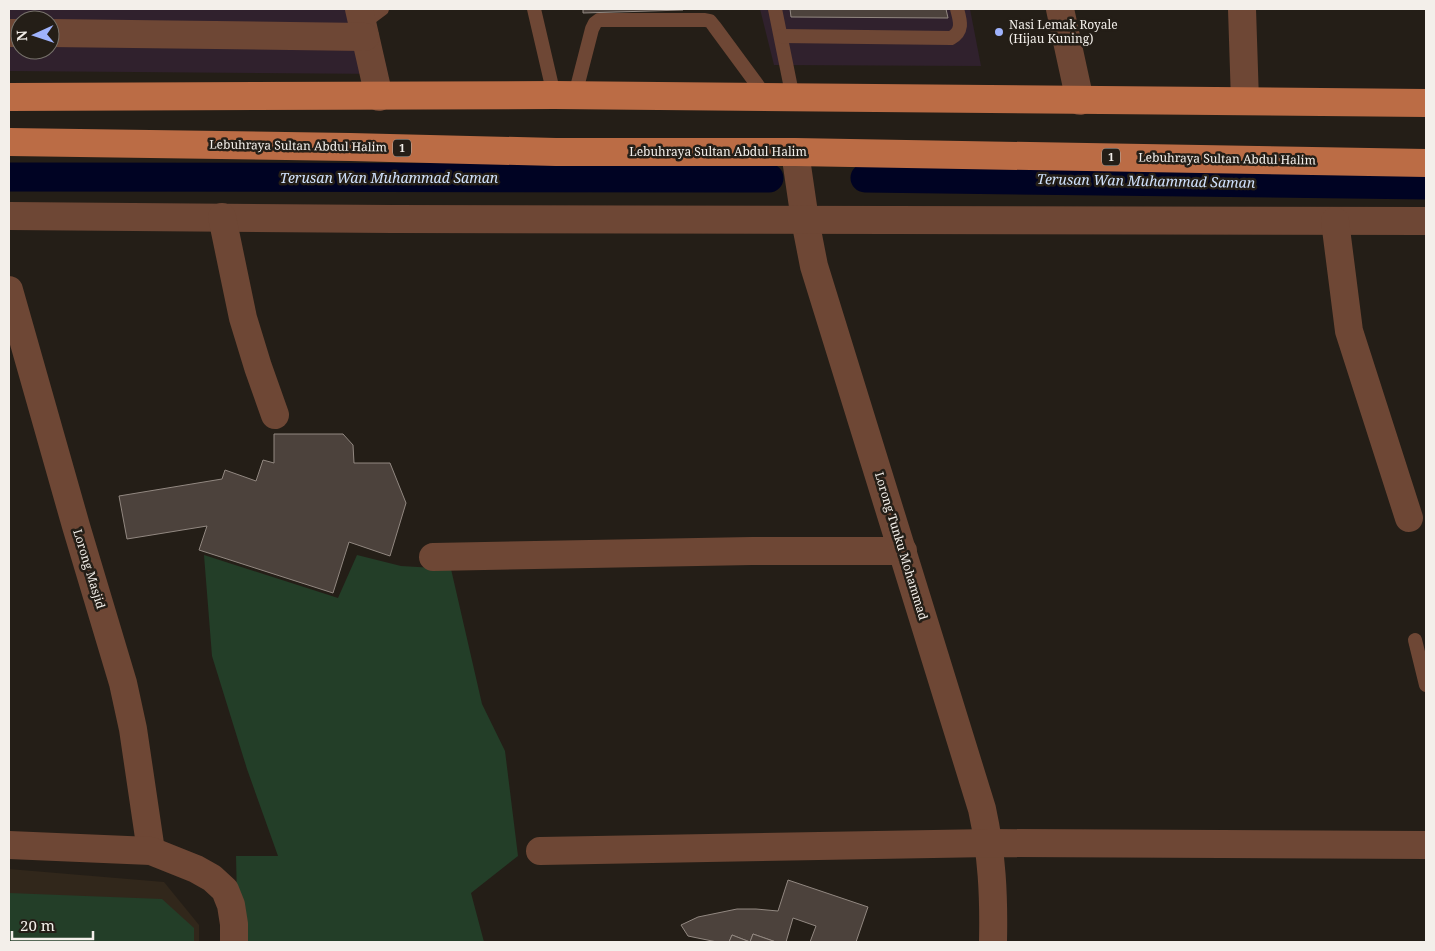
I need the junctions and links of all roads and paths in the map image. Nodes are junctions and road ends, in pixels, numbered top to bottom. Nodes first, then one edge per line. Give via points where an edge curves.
1 (534, 9) edge
2 (775, 9) edge
3 (957, 9) edge
4 (1060, 9) edge
5 (1242, 9) edge
6 (367, 20) edge
7 (60, 33) edge
8 (781, 36) junction
9 (565, 95) junction
10 (9, 97) edge
11 (379, 97) junction
12 (780, 98) junction
13 (1080, 101) junction
14 (1244, 101) junction
15 (1426, 102) edge
16 (9, 142) edge
17 (795, 152) junction
18 (1426, 163) edge
19 (9, 216) edge
20 (222, 217) junction
21 (805, 220) junction
22 (1336, 221) junction
23 (1426, 221) edge
24 (9, 290) edge
25 (275, 415) dead end
26 (1409, 518) dead end
27 (903, 551) junction
28 (433, 558) dead end
29 (1415, 640) dead end
30 (1426, 685) edge
31 (990, 843) junction
32 (9, 845) edge
33 (1426, 845) edge
34 (151, 851) junction
35 (540, 851) dead end
36 (234, 942) edge
37 (992, 942) edge

1 - 9 lane
2 - 8 lane
3 - 8 lane via 961,25 952,38
4 - 13 street
5 - 14 street
6 - 7 street
6 - 11 street
8 - 12 lane
9 - 11 main road
9 - 12 main road
9 - 12 lane via 592,29 599,20 705,20 710,21
10 - 11 main road
12 - 13 main road
13 - 14 main road
14 - 15 main road
16 - 17 main road, Lebuhraya Sultan Abdul Halim / 1 via 556,152
17 - 18 main road, Lebuhraya Sultan Abdul Halim / 1
17 - 21 street, Lorong Tunku Mohammad
19 - 20 street
20 - 21 street
20 - 25 street via 243,318
21 - 22 street
21 - 27 street, Lorong Tunku Mohammad via 817,274
22 - 23 street
22 - 26 street via 1349,331
24 - 34 street, Lorong Masjid via 123,683
27 - 28 street
27 - 31 street, Lorong Tunku Mohammad
29 - 30 lane
31 - 33 street
31 - 35 street
31 - 37 street, Lorong Tunku Mohammad via 994,897
32 - 34 street
34 - 36 street via 212,878 225,890 231,905

